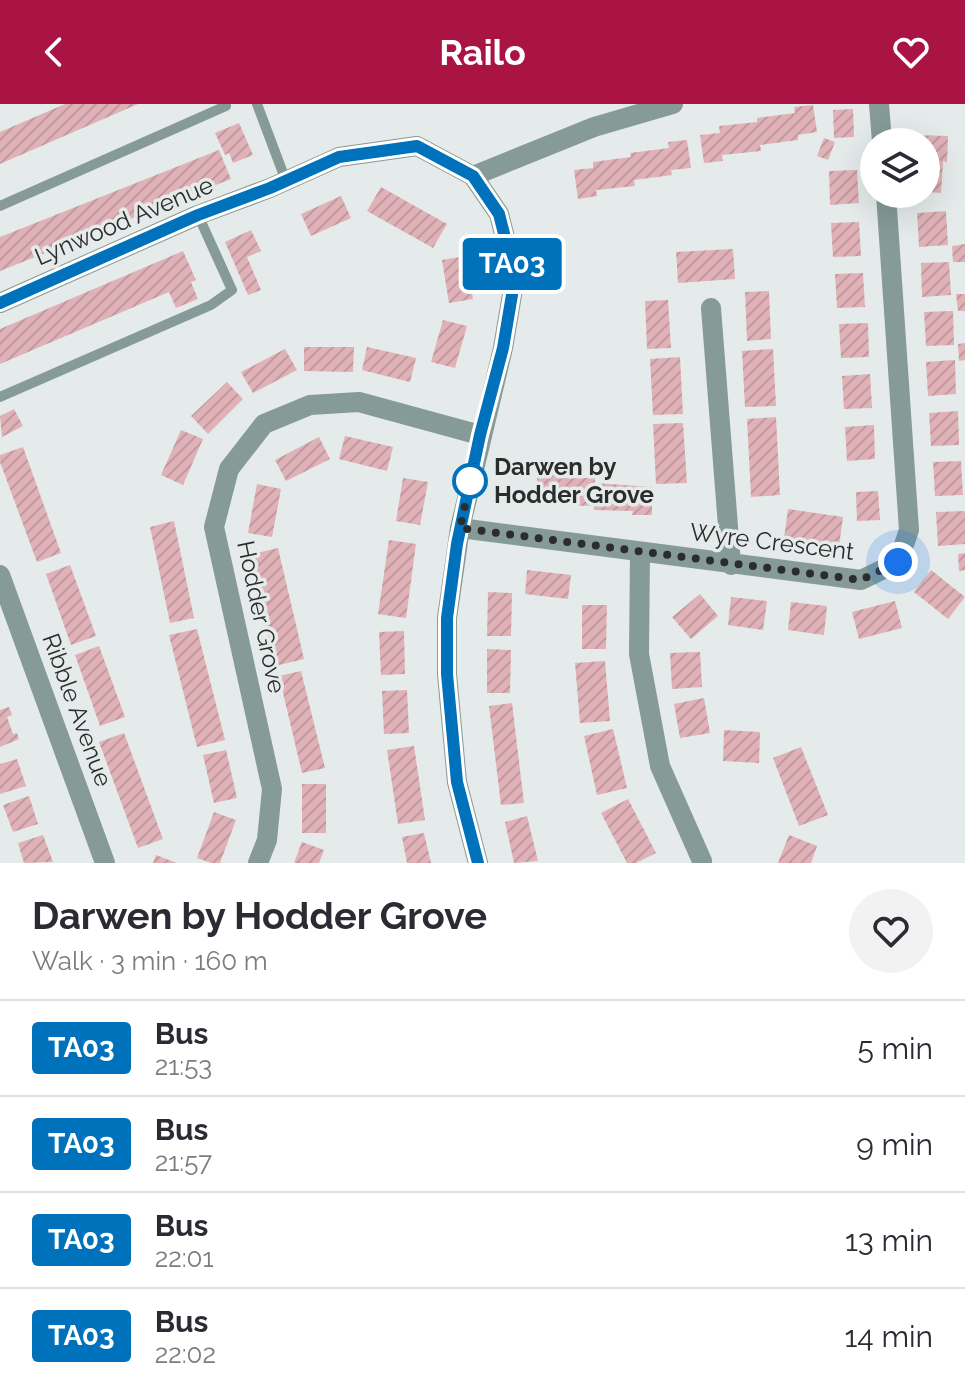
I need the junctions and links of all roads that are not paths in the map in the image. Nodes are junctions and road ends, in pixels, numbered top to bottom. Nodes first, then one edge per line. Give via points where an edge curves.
1 (257, 104) edge
2 (673, 104) edge
3 (879, 104) edge
4 (226, 106) dead end
5 (881, 128) edge
6 (473, 176) junction
7 (278, 185) junction
8 (0, 206) edge
9 (887, 208) edge
10 (198, 215) junction
11 (0, 303) edge
12 (711, 308) dead end
13 (0, 397) edge
14 (480, 435) junction
15 (460, 528) junction
16 (640, 552) junction
17 (731, 565) junction
18 (0, 575) edge
19 (6, 609) edge
20 (702, 861) dead end
21 (105, 863) edge
22 (258, 863) edge
23 (478, 863) edge

1 - 7 lane
2 - 6 street via 594,127
3 - 5 street
4 - 8 lane
6 - 7 street, Lynwood Avenue via 417,146 339,157
6 - 14 street via 499,214 515,277
7 - 10 street, Lynwood Avenue
9 - 17 street, Wyre Crescent via 909,530 898,562 861,580
10 - 11 street, Lynwood Avenue
10 - 13 lane via 232,290 211,305
12 - 17 street
14 - 15 street
14 - 22 street, Hodder Grove via 359,402 310,405 264,424 229,469 214,527 272,789 267,840
15 - 16 street, Wyre Crescent
15 - 23 street via 447,618 447,674 457,782
16 - 17 street, Wyre Crescent
16 - 20 street via 639,654 660,766
18 - 19 street, Ribble Avenue
19 - 21 street, Ribble Avenue

